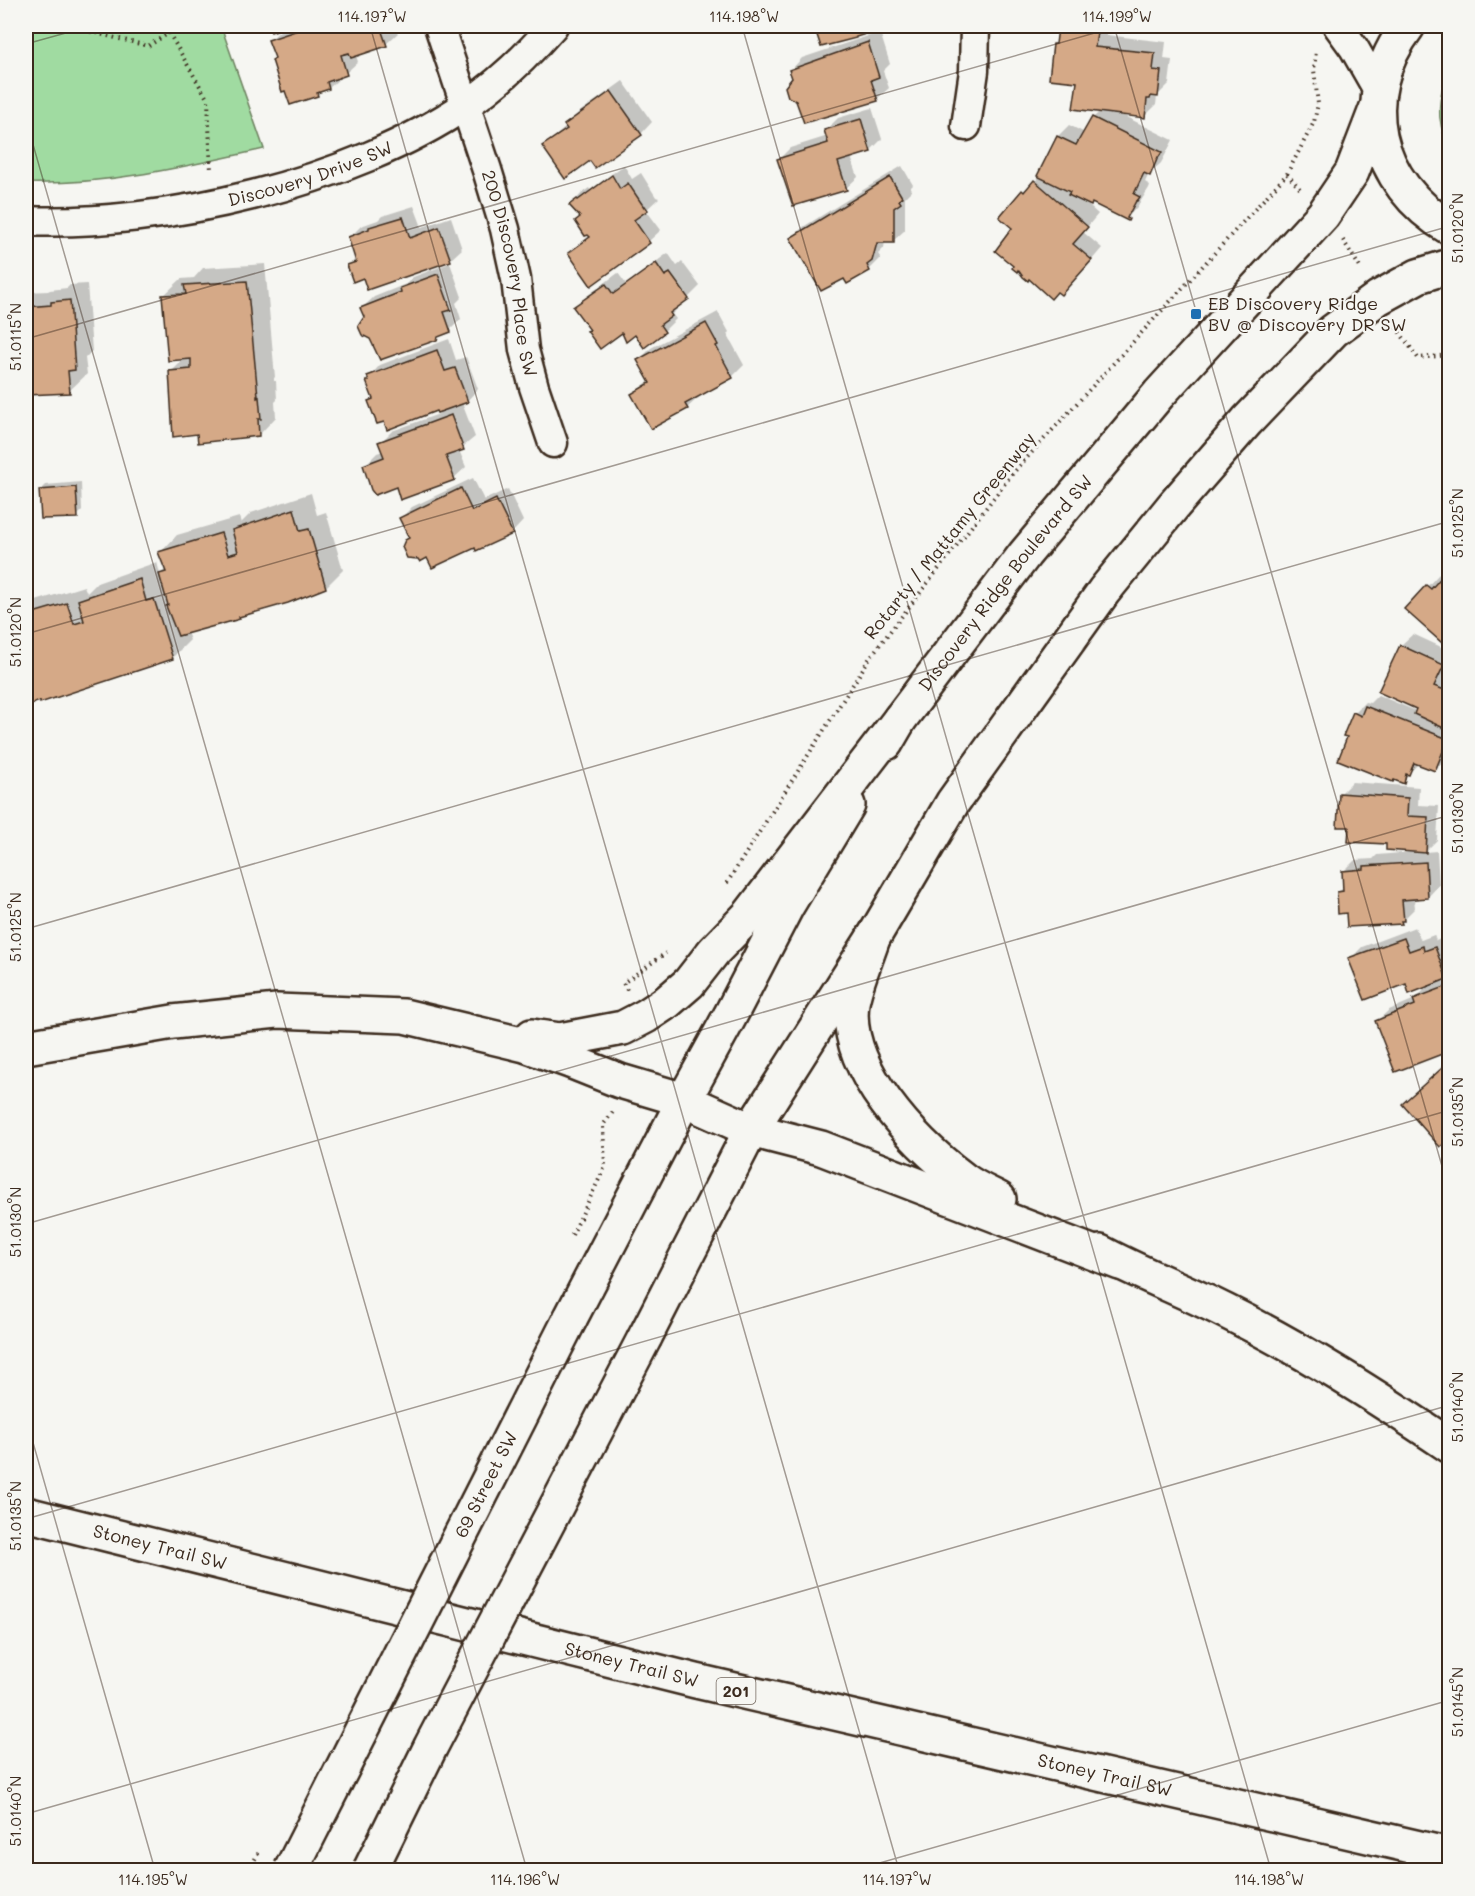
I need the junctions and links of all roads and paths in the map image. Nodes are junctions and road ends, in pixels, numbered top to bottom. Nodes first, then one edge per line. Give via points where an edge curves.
1 (67, 26) edge
2 (172, 26) edge
3 (439, 26) edge
4 (553, 26) edge
5 (975, 26) edge
6 (1338, 26) edge
7 (1408, 26) edge
8 (169, 33) junction
9 (1316, 44) dead end
10 (1378, 98) junction
11 (465, 106) junction
12 (966, 126) dead end
13 (1287, 174) junction
14 (1308, 197) dead end
15 (212, 204) junction
16 (26, 221) edge
17 (1449, 228) edge
18 (1340, 235) dead end
19 (1449, 266) edge
20 (1362, 271) dead end
21 (1393, 322) dead end
22 (1449, 355) edge
23 (553, 443) dead end
24 (900, 719) junction
25 (723, 889) dead end
26 (873, 938) junction
27 (675, 947) dead end
28 (622, 983) dead end
29 (404, 1016) junction
30 (26, 1047) edge
31 (684, 1100) junction
32 (603, 1125) dead end
33 (751, 1130) junction
34 (570, 1239) dead end
35 (1120, 1263) junction
36 (1449, 1446) edge
37 (26, 1514) edge
38 (1449, 1855) edge
39 (291, 1870) edge
40 (370, 1870) edge

1 - 8 path via 148,46
2 - 8 path
3 - 11 street, 200 Discovery Place SW
4 - 11 street, Discovery Drive SW via 501,79
5 - 12 street via 974,71
6 - 10 street via 1354,48
7 - 10 main road, Discovery Ridge Boulevard SW via 1396,40 1385,64
8 - 15 path via 208,100
9 - 13 path, Rotarty / Mattamy Greenway via 1318,104 1314,122
10 - 17 main road via 1380,138 1390,168 1407,194
10 - 24 main road, Discovery Ridge Boulevard SW via 1352,172 1323,215 1159,394 1025,554
11 - 15 street, Discovery Drive SW via 418,133 348,164 294,184
11 - 23 street, 200 Discovery Place SW via 505,229 516,279 524,350
13 - 14 path
13 - 25 path, Rotarty / Mattamy Greenway via 1013,473 871,656
15 - 16 street, Discovery Drive SW via 108,220
18 - 20 path
19 - 26 main road via 1408,281 1333,331 1182,496 1104,591 953,802
21 - 22 path via 1418,358
24 - 29 main road via 749,915 689,983 646,1016 623,1028 560,1040
24 - 31 main road, Discovery Ridge Boulevard SW via 787,906
26 - 33 main road
26 - 35 main road via 852,1004 854,1032 861,1059 893,1112 965,1181
27 - 28 path
29 - 30 main road via 277,1011 173,1022
29 - 31 main road via 525,1045
31 - 33 main road
31 - 39 main road, 69 Street SW, bridge
32 - 34 path via 605,1167
33 - 35 main road via 820,1148
33 - 40 main road, bridge
35 - 36 main road via 1225,1310 1331,1369
37 - 38 main road, Stoney Trail SW / 201 via 696,1681

